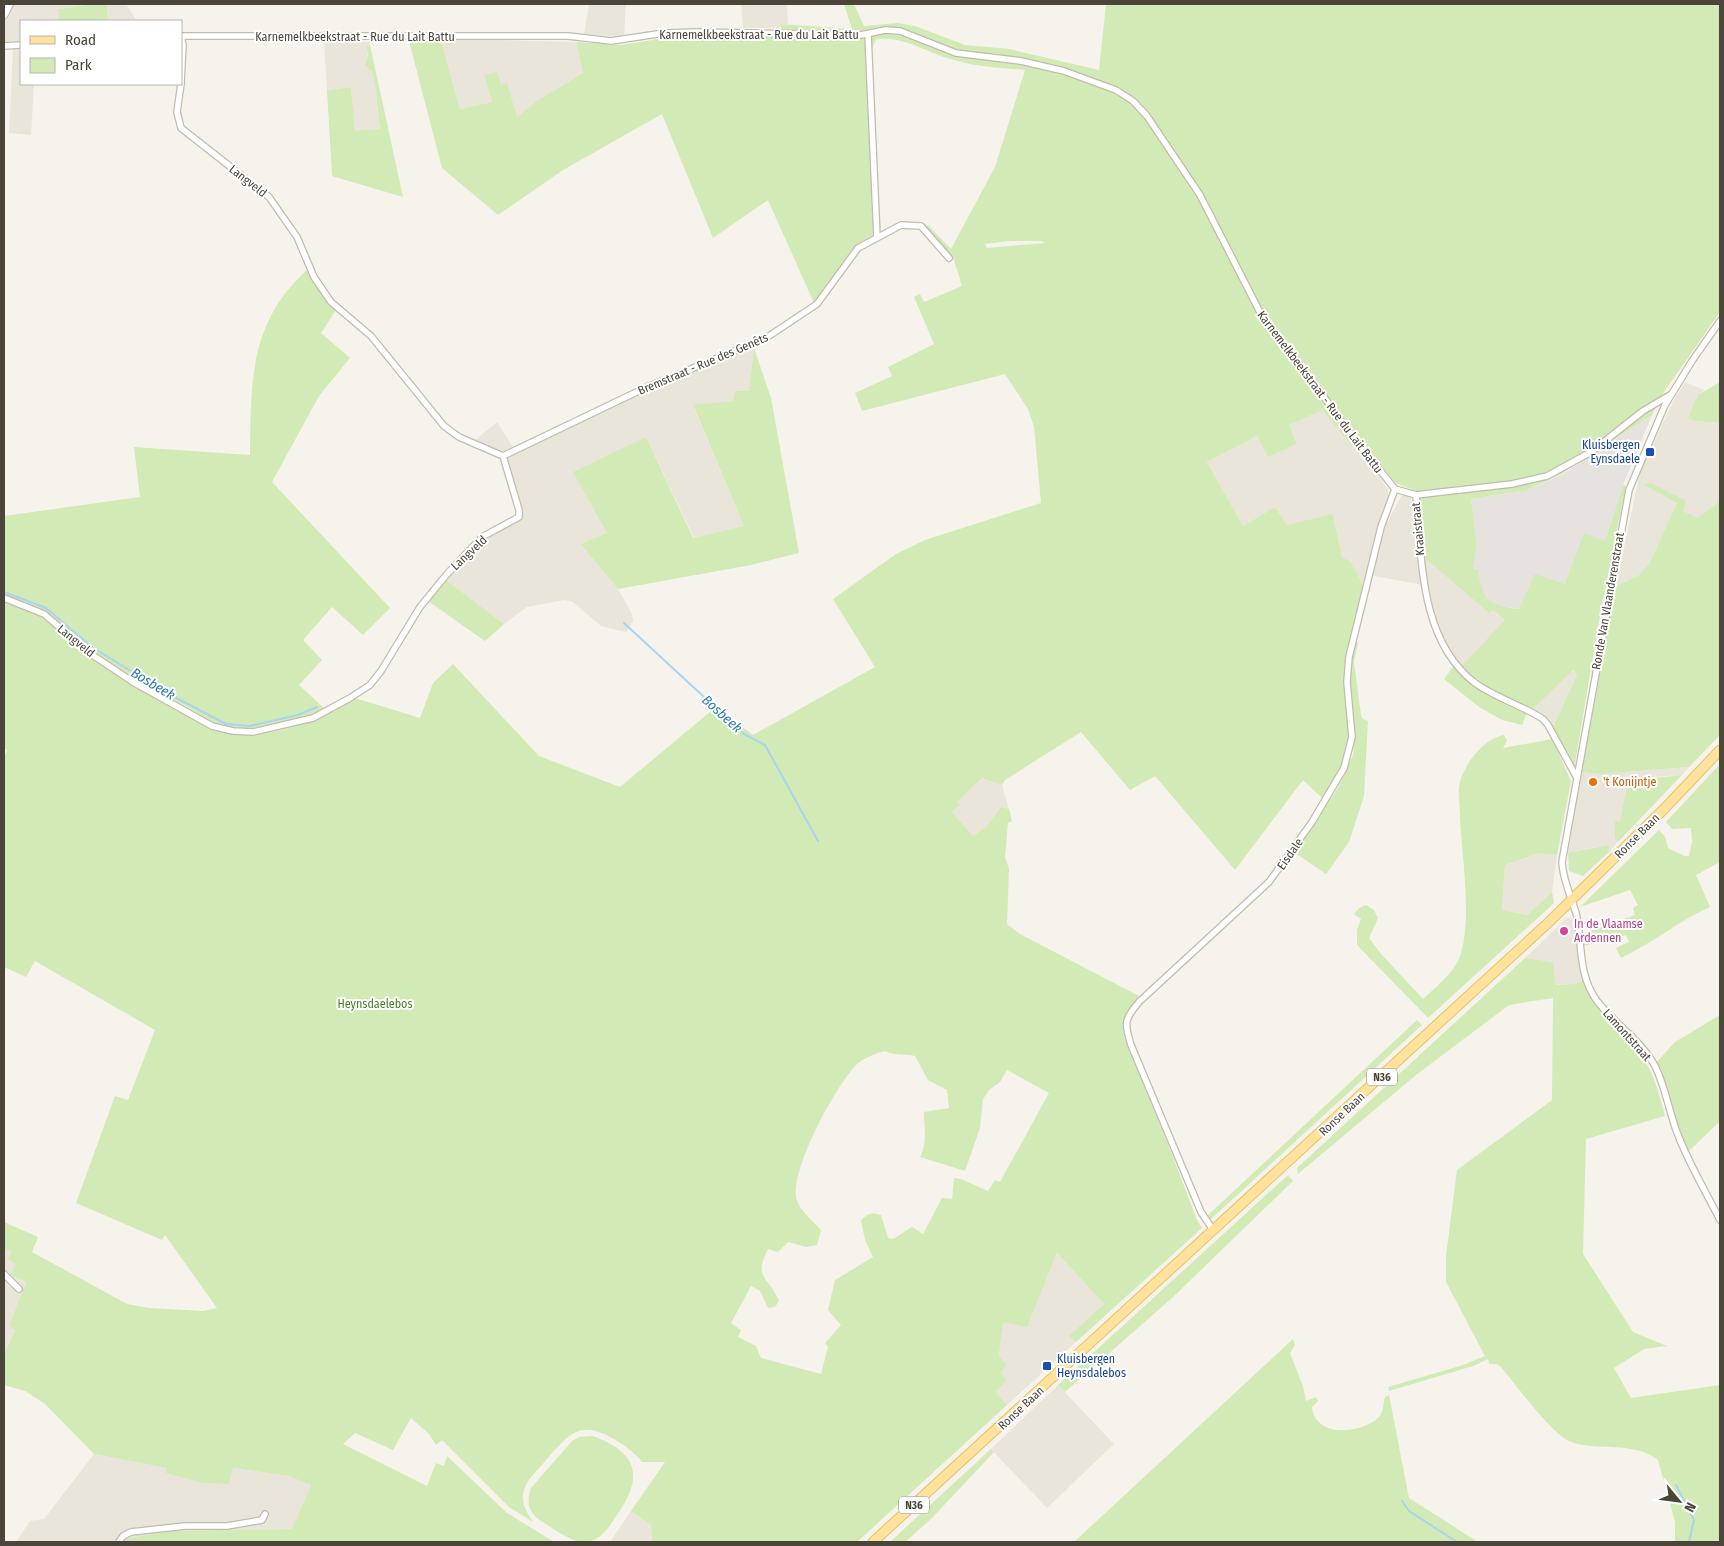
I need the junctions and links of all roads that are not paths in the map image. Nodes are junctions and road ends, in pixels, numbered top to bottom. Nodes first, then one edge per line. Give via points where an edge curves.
1 (9, 4) edge
2 (4, 14) edge
3 (868, 35) junction
4 (182, 36) edge
5 (182, 40) edge
6 (20, 45) edge
7 (4, 46) edge
8 (182, 64) edge
9 (181, 85) edge
10 (877, 236) junction
11 (949, 258) dead end
12 (1720, 322) edge
13 (1670, 395) junction
14 (503, 456) junction
15 (1395, 489) junction
16 (1416, 495) junction
17 (4, 598) edge
18 (1720, 750) edge
19 (1577, 778) junction
20 (1570, 901) junction
21 (1720, 1220) edge
22 (1213, 1230) junction
23 (4, 1274) edge
24 (19, 1289) dead end
25 (265, 1514) dead end
26 (119, 1542) edge
27 (873, 1542) edge

1 - 2 street
3 - 4 street, Karnemelkbeekstraat - Rue du Lait Battu via 698,32 664,33 611,41 568,36
3 - 10 street
3 - 15 street, Karnemelkbeekstraat - Rue du Lait Battu via 885,30 900,31 956,53 1041,65 1101,84 1133,101 1147,116 1200,195 1266,324
5 - 8 street, Langveld
6 - 7 street
9 - 14 street, Langveld via 177,112 181,128 258,186 273,202 297,237 314,277 332,302 371,336 448,430
10 - 11 street, Bremstraat - Rue des Genêts via 901,225 921,226
10 - 14 street, Bremstraat - Rue des Genêts via 855,251 817,304 778,330 753,344 647,387
12 - 13 street, Ronde Van Vlaanderenstraat
13 - 16 street, Kraaistraat via 1643,411 1591,452 1547,476 1512,484
13 - 19 street, Ronde Van Vlaanderenstraat via 1629,490
14 - 17 street, Langveld via 519,510 518,517 482,537 447,574 420,607 370,685 313,718 253,732 212,726 90,654 44,614
15 - 16 street
15 - 22 street, Eisdale via 1381,527 1349,657 1352,738 1339,778 1269,882 1128,1014 1126,1023 1131,1045 1201,1212
16 - 19 street, Kraaistraat via 1426,589 1449,657 1486,690 1543,719
18 - 20 main road, Ronse Baan / N36
19 - 20 street, Ronde Van Vlaanderenstraat via 1562,862
20 - 21 street, Lamontstraat via 1578,926 1582,967 1590,989 1655,1066 1680,1142
20 - 22 main road, Ronse Baan / N36
22 - 27 main road, Ronse Baan / N36
23 - 24 street
25 - 26 street via 262,1520 244,1524 131,1532

